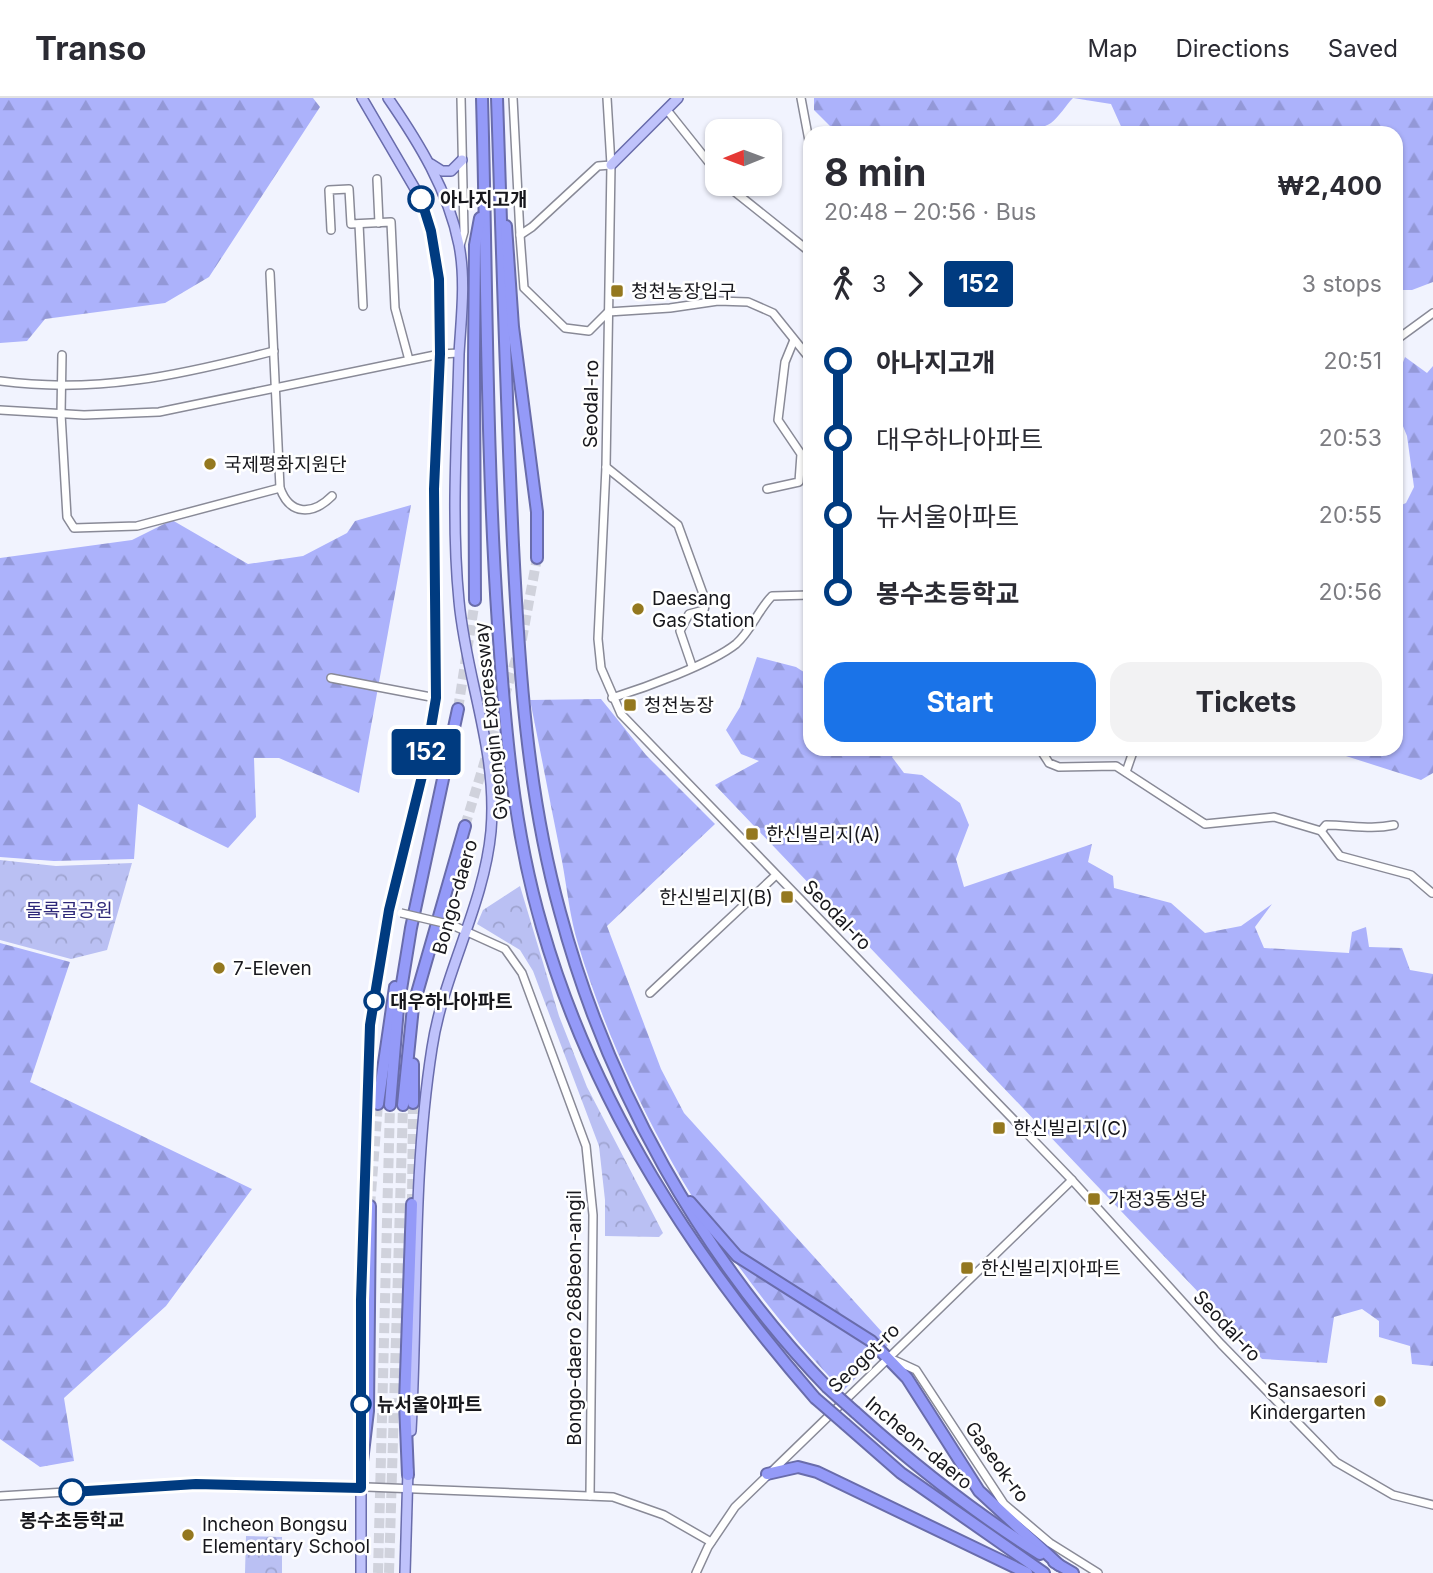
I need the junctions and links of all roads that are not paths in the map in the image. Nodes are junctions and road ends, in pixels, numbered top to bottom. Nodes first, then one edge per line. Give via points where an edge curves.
1 (362, 98) edge
2 (390, 98) edge
3 (461, 98) edge
4 (482, 98) edge
5 (497, 98) edge
6 (513, 98) edge
7 (607, 98) edge
8 (678, 98) edge
9 (801, 98) edge
10 (667, 110) junction
11 (806, 126) edge
12 (705, 158) edge
13 (462, 160) junction
14 (430, 163) junction
15 (611, 165) junction
16 (377, 179) dead end
17 (500, 193) junction
18 (485, 195) junction
19 (740, 196) edge
20 (379, 223) junction
21 (359, 224) junction
22 (331, 230) dead end
23 (520, 235) junction
24 (803, 246) edge
25 (460, 247) junction
26 (270, 273) dead end
27 (363, 306) dead end
28 (608, 312) junction
29 (1433, 313) edge
30 (1403, 335) edge
31 (794, 340) junction
32 (274, 351) junction
33 (803, 351) edge
34 (459, 353) junction
35 (440, 354) junction
36 (62, 355) dead end
37 (409, 360) junction
38 (0, 381) edge
39 (62, 388) junction
40 (275, 390) junction
41 (0, 411) edge
42 (61, 414) junction
43 (606, 467) junction
44 (280, 488) junction
45 (767, 489) dead end
46 (332, 496) dead end
47 (537, 558) tunnel mouth
48 (803, 595) edge
49 (475, 600) tunnel mouth
50 (692, 666) junction
51 (331, 678) dead end
52 (436, 698) junction
53 (612, 698) junction
54 (458, 709) tunnel mouth
55 (1045, 756) edge
56 (1132, 756) edge
57 (1126, 772) junction
58 (1394, 825) dead end
59 (465, 826) tunnel mouth
60 (1321, 831) junction
61 (776, 875) junction
62 (1432, 892) edge
63 (389, 910) junction
64 (465, 931) junction
65 (650, 993) dead end
66 (384, 1104) tunnel mouth
67 (408, 1104) tunnel mouth
68 (1072, 1180) junction
69 (674, 1185) junction
70 (412, 1205) tunnel mouth
71 (370, 1206) tunnel mouth
72 (764, 1316) joint
73 (751, 1325) joint
74 (887, 1357) junction
75 (361, 1470) junction
76 (767, 1474) junction
77 (408, 1475) junction
78 (361, 1488) junction
79 (407, 1488) junction
80 (0, 1496) edge
81 (590, 1496) junction
82 (1433, 1505) edge
83 (711, 1542) junction
84 (1059, 1565) junction
85 (361, 1573) edge
86 (405, 1573) edge
87 (696, 1573) edge
88 (1027, 1573) edge
89 (1044, 1573) edge
90 (1073, 1573) edge
91 (1098, 1573) edge

1 - 35 main road via 421,199 431,231 439,279
2 - 14 main road, Bongo-daero
3 - 13 street
4 - 18 highway, Gyeongin Expressway
5 - 17 highway, Gyeongin Expressway
6 - 23 street
7 - 15 street, Seodal-ro
8 - 10 main road
9 - 11 street
10 - 12 street
10 - 15 main road
13 - 14 main road via 442,171
13 - 25 street via 464,232
14 - 25 main road, Bongo-daero
15 - 23 street via 598,166
15 - 28 street, Seodal-ro
16 - 20 street
17 - 47 highway via 510,246 513,327 533,470
17 - 69 highway, Gyeongin Expressway via 518,649 535,793 560,913 578,970 608,1049
18 - 49 highway via 475,245
18 - 73 highway, Gyeongin Expressway via 493,548 505,725 524,856 547,941 606,1091 661,1194
19 - 24 street
20 - 21 street
20 - 37 street via 391,222 395,308
21 - 22 street via 351,224 349,189 329,190
21 - 27 street
23 - 28 street via 524,288 565,328 589,331
25 - 34 main road, Bongo-daero
26 - 32 street
28 - 31 street via 718,300 748,302 773,313
28 - 43 street, Seodal-ro
29 - 30 street
31 - 33 street
31 - 45 street via 785,362 778,420 801,454 799,482
32 - 39 street via 190,373
32 - 40 street
34 - 35 street
34 - 64 main road, Bongo-daero via 455,545 459,601 486,735 492,807 488,847
35 - 37 street
35 - 52 main road via 434,489
36 - 39 street
37 - 40 street
38 - 39 street
39 - 42 street
40 - 42 street via 159,412
40 - 44 street
41 - 42 street
42 - 44 street via 67,517 74,528 137,526
43 - 50 street via 678,525 706,601 704,610 689,614 680,631
43 - 53 street, Seodal-ro via 598,639 601,668
44 - 46 street via 286,503 297,509 315,508
48 - 50 street via 772,596 738,642
50 - 53 street
51 - 52 street
52 - 63 main road
53 - 61 street, Seodal-ro via 621,714
54 - 66 highway, Bongo-daero via 398,1009
55 - 57 street via 1059,768 1116,766
56 - 57 street
57 - 60 street via 1205,824 1274,817
58 - 60 street via 1373,830 1326,825
59 - 67 highway, Bongo-daero via 413,1007
60 - 62 street via 1339,856 1411,875
61 - 65 street
61 - 68 street, Seodal-ro
63 - 64 street, Bongo-daero 268beon-angil, bridge
63 - 75 main road via 370,1025 366,1099
64 - 77 main road, Bongo-daero via 432,1048 417,1213
64 - 81 street, Bongo-daero 268beon-angil via 505,949 523,973 586,1146 593,1216
68 - 74 street, Seogot-ro
68 - 82 street, Seodal-ro via 1336,1462 1393,1495
69 - 72 highway, Gyeongin Expressway
69 - 74 highway via 737,1256 871,1341
70 - 77 highway via 405,1403
71 - 75 highway via 368,1411
72 - 84 highway, Incheon-daero, bridge via 827,1387 923,1473 992,1524
73 - 89 highway, Incheon-daero, bridge via 815,1398 901,1473
74 - 76 street, Seogot-ro
74 - 84 highway via 907,1378 979,1491
74 - 91 street, Gaseok-ro via 916,1370 1004,1504 1050,1543
75 - 78 main road
76 - 83 street, Seogot-ro via 735,1507
76 - 88 highway via 797,1467 817,1472
77 - 79 main road, Bongo-daero
78 - 79 street
78 - 80 street via 196,1484
78 - 85 main road
79 - 81 street
79 - 86 main road, Bongo-daero
81 - 83 street via 613,1497 664,1515
83 - 87 street, Seogot-ro
84 - 90 highway, Incheon-daero

